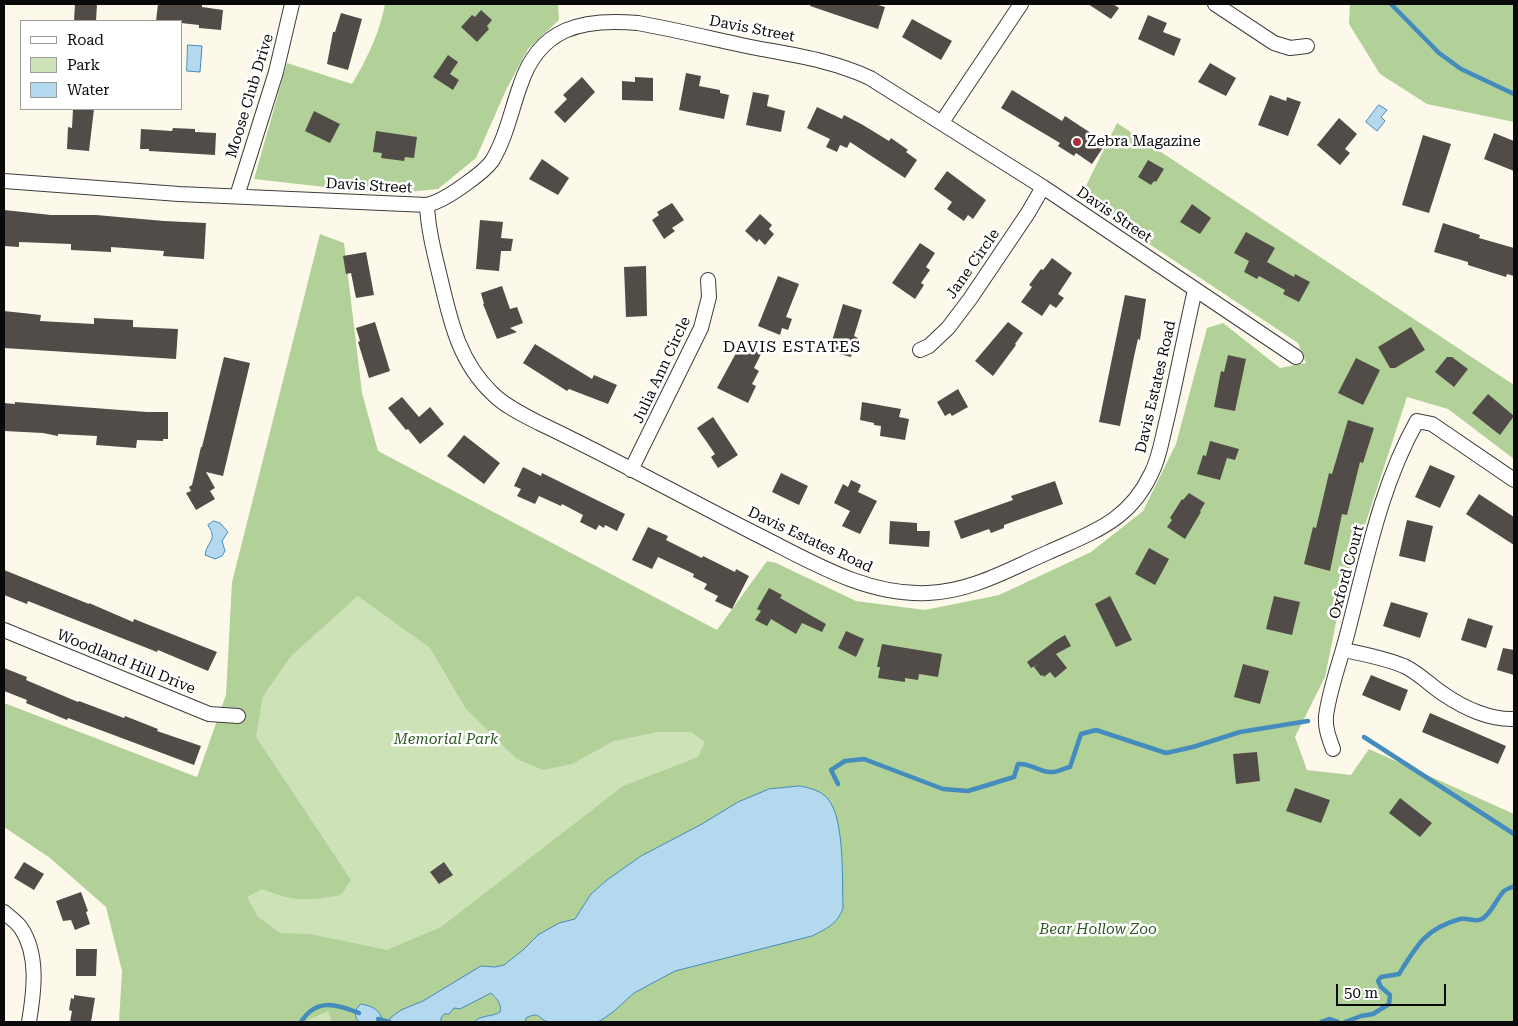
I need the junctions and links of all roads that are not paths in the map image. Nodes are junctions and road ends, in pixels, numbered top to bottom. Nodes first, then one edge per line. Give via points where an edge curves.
1 (292, 4) edge
2 (1021, 4) edge
3 (1216, 4) edge
4 (1307, 46) dead end
5 (942, 122) junction
6 (4, 182) edge
7 (1043, 187) junction
8 (237, 196) junction
9 (427, 205) junction
10 (708, 280) dead end
11 (1195, 290) junction
12 (920, 350) dead end
13 (1296, 357) dead end
14 (631, 470) junction
15 (1514, 480) edge
16 (4, 630) edge
17 (1344, 650) junction
18 (238, 716) dead end
19 (1514, 719) edge
20 (1333, 749) dead end
21 (4, 912) edge
22 (29, 1022) edge

1 - 8 street, Moose Club Drive via 276,72
2 - 5 street
3 - 4 street via 1274,43 1290,48
5 - 7 street, Davis Street
5 - 9 street, Davis Street via 870,78 828,62 638,23 590,22 559,34 542,47 521,83 491,162 450,195
6 - 8 street, Davis Street
7 - 11 street, Davis Street
7 - 12 street, Jane Circle via 959,313 938,338
8 - 9 street, Davis Street
9 - 14 street, Davis Estates Road via 457,341 477,374 494,394 512,408
10 - 14 street, Julia Ann Circle via 709,297 701,328
11 - 13 street, Davis Street
11 - 14 street, Davis Estates Road via 1157,461 1134,502 1113,522 977,584 929,593 895,592 864,585
15 - 17 street, Oxford Court via 1432,424 1417,421 1404,444 1381,504
16 - 18 street, Woodland Hill Drive via 209,714
17 - 19 street via 1405,667 1466,708
17 - 20 street, Oxford Court via 1326,717 1327,734
21 - 22 street via 20,927 29,946 34,981

